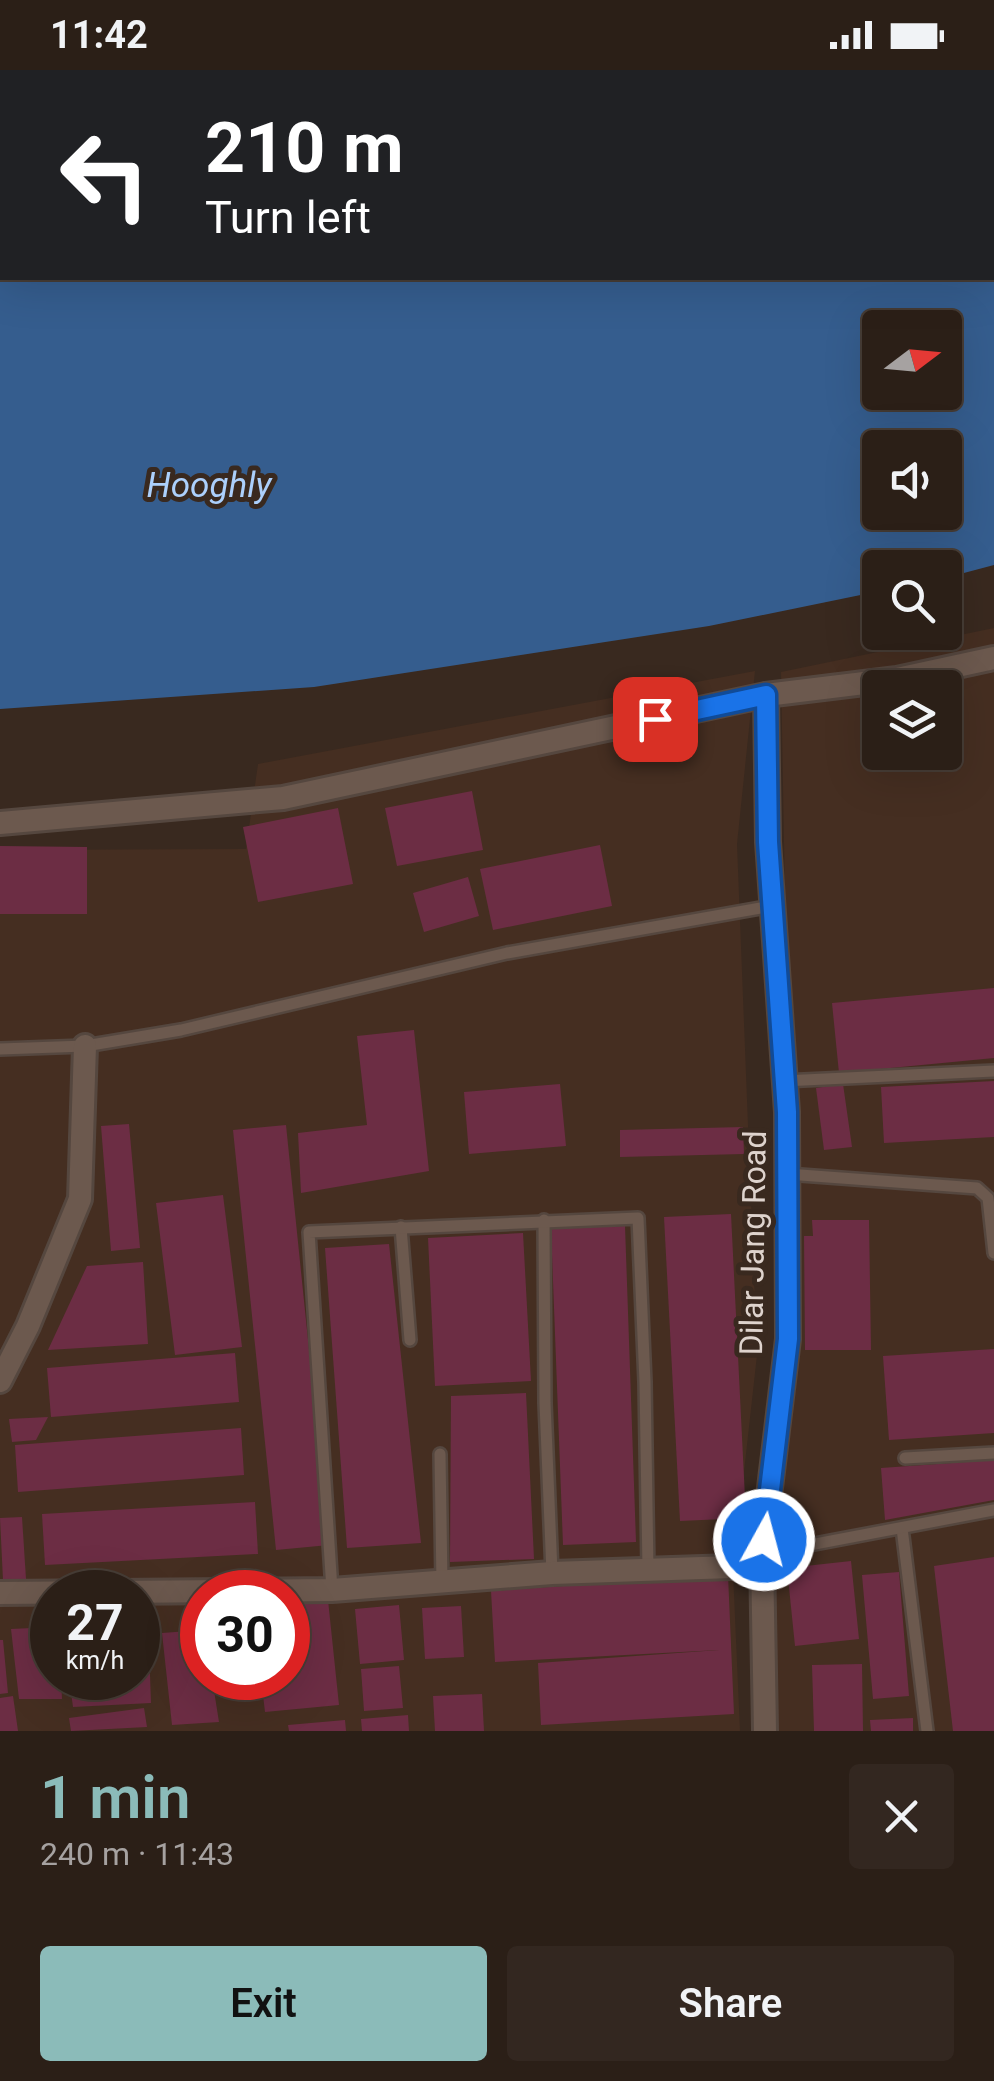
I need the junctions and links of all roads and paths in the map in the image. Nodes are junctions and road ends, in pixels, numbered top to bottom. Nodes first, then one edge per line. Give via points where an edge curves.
1 (994, 658) edge
2 (766, 695) junction
3 (0, 823) edge
4 (772, 906) junction
5 (85, 1046) junction
6 (0, 1049) edge
7 (994, 1071) edge
8 (783, 1080) junction
9 (787, 1174) junction
10 (544, 1220) junction
11 (401, 1227) junction
12 (994, 1254) edge
13 (410, 1340) dead end
14 (0, 1381) edge
15 (994, 1453) edge
16 (440, 1454) dead end
17 (905, 1458) dead end
18 (994, 1510) edge
19 (902, 1528) junction
20 (762, 1560) junction
21 (648, 1570) junction
22 (552, 1572) junction
23 (442, 1584) junction
24 (332, 1590) junction
25 (0, 1593) edge
26 (765, 1731) edge
27 (927, 1731) edge

1 - 2 street via 897,679
2 - 3 street via 283,798
2 - 4 street, Dilar Jang Road
4 - 5 lane via 507,953 200,1026
4 - 8 street, Dilar Jang Road
5 - 6 lane
5 - 14 street via 80,1199
7 - 8 lane
8 - 9 street, Dilar Jang Road
9 - 12 lane via 977,1188 988,1198
9 - 20 street, Dilar Jang Road via 788,1339
10 - 11 lane
10 - 21 lane via 638,1218
10 - 22 lane
11 - 13 lane
11 - 24 lane via 309,1232
15 - 17 lane
16 - 23 lane
18 - 19 lane
19 - 20 lane
19 - 27 lane
20 - 21 street
20 - 26 street, Dilar Jang Road
21 - 22 street
22 - 23 street
23 - 24 street
24 - 25 street

